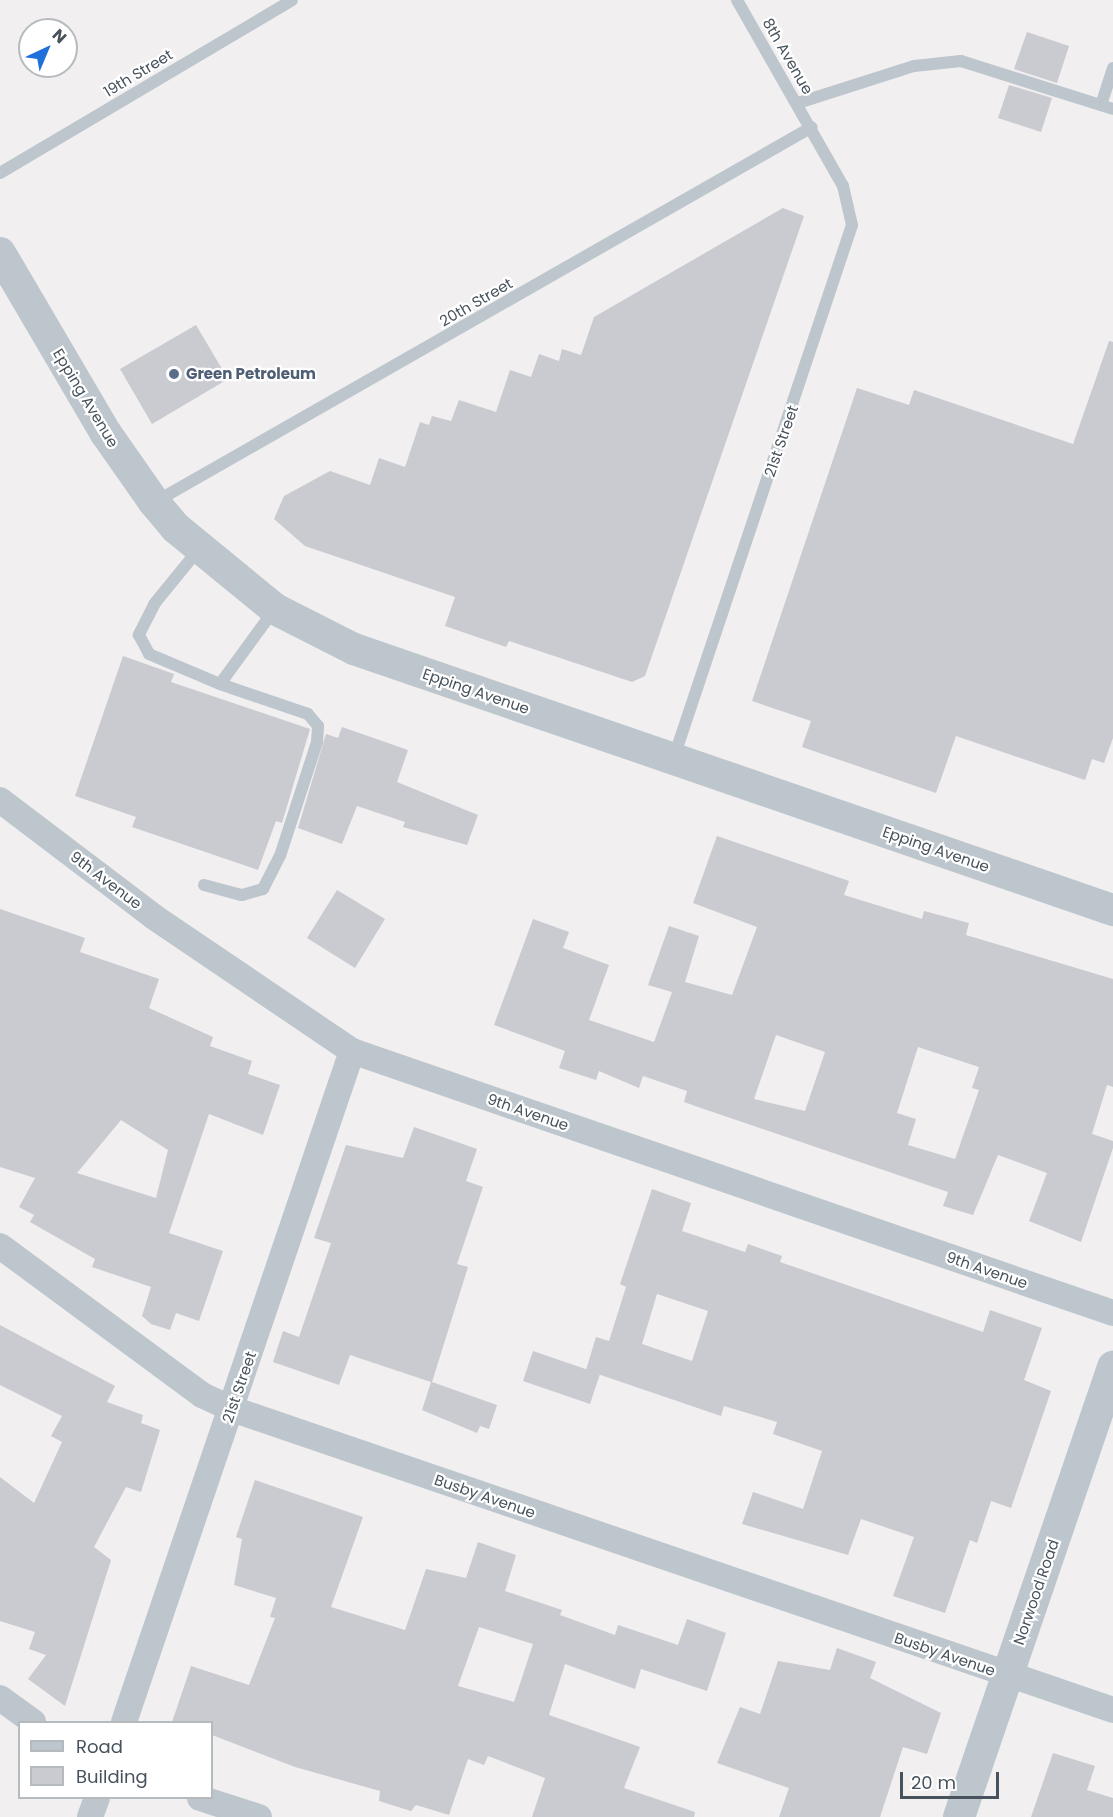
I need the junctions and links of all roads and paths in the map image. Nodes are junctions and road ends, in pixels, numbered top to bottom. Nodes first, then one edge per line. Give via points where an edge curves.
1 (292, 0) edge
2 (737, 0) edge
3 (1113, 68) edge
4 (798, 103) junction
5 (1107, 107) edge
6 (812, 128) junction
7 (0, 172) edge
8 (0, 253) edge
9 (154, 502) junction
10 (200, 548) junction
11 (275, 609) junction
12 (220, 684) junction
13 (674, 758) junction
14 (0, 800) edge
15 (204, 885) dead end
16 (1113, 910) edge
17 (352, 1051) junction
18 (0, 1246) edge
19 (1113, 1313) edge
20 (1113, 1367) edge
21 (231, 1409) junction
22 (1007, 1675) junction
23 (0, 1698) edge
24 (1113, 1710) edge
25 (32, 1721) edge
26 (124, 1721) edge
27 (97, 1799) edge
28 (206, 1799) edge
29 (90, 1817) edge
30 (259, 1817) edge
31 (959, 1817) edge

1 - 7 lane, 19th Street
2 - 4 lane, 8th Avenue
3 - 5 lane
4 - 5 lane via 915,66 961,60
4 - 6 lane, 8th Avenue
6 - 9 lane, 20th Street
6 - 13 lane, 21st Street via 851,207 850,241
8 - 9 street, Epping Avenue via 105,432
9 - 10 street, Epping Avenue
10 - 11 street, Epping Avenue
10 - 12 lane via 155,603 139,635 149,654
11 - 12 lane
11 - 13 street, Epping Avenue via 354,648
12 - 15 lane via 308,714 318,726 317,742 280,856 263,889 242,895
13 - 16 street, Epping Avenue
14 - 17 street, 9th Avenue via 154,917
17 - 19 street, 9th Avenue
17 - 21 street, 21st Street
18 - 21 street, Busby Avenue via 202,1395
20 - 22 street, Norwood Road
21 - 22 street, Busby Avenue
21 - 26 street, 21st Street
22 - 24 street, Busby Avenue
22 - 31 street, Norwood Road
23 - 25 street
27 - 29 street
28 - 30 street

